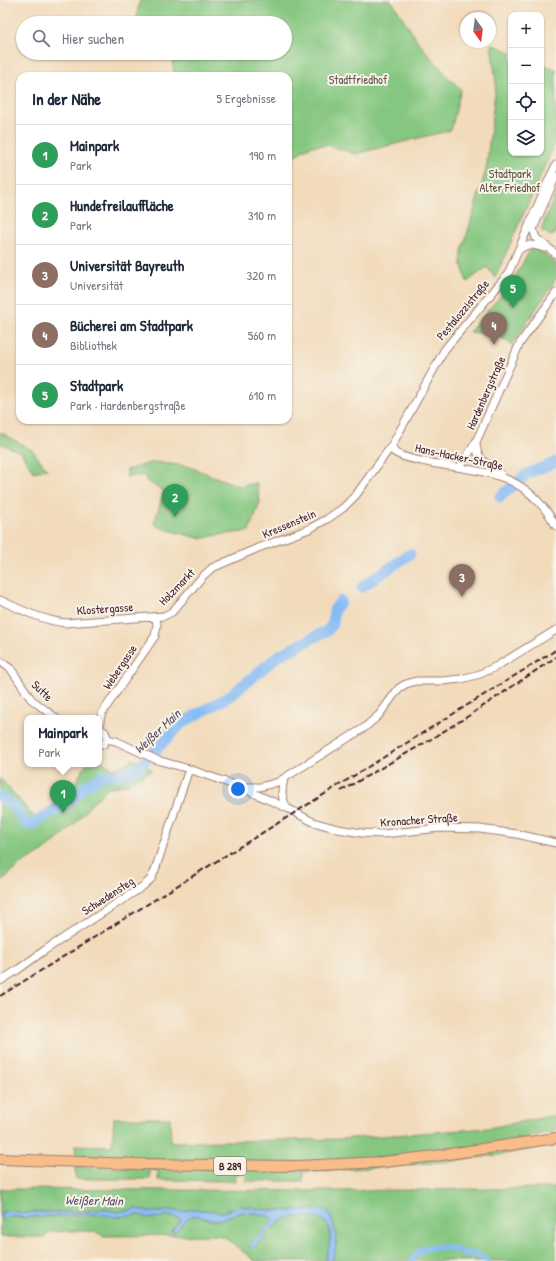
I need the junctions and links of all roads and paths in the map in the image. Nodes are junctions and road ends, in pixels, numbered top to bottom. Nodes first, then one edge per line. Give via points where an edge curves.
1 (556, 165) edge
2 (556, 176) edge
3 (549, 250) junction
4 (518, 251) junction
5 (556, 254) edge
6 (556, 293) edge
7 (476, 442) junction
8 (392, 445) junction
9 (460, 468) junction
10 (509, 479) junction
11 (555, 521) edge
12 (212, 568) joint
13 (0, 600) edge
14 (156, 617) junction
15 (556, 630) edge
16 (0, 661) edge
17 (52, 715) edge
18 (102, 715) edge
19 (102, 730) edge
20 (107, 739) junction
21 (102, 745) edge
22 (189, 769) junction
23 (284, 779) junction
24 (240, 787) junction
25 (287, 808) junction
26 (556, 843) edge
27 (0, 981) edge
28 (556, 1134) edge
29 (556, 1138) edge
30 (528, 1142) junction
31 (0, 1159) edge

1 - 4 street, Pestalozzistraße
2 - 3 street via 534,229 534,234
3 - 4 street via 530,245
3 - 5 street
4 - 8 street, Pestalozzistraße via 508,274 445,349
6 - 7 street, Hardenbergstraße via 520,343
7 - 9 street, Hardenbergstraße
7 - 10 street, Hardenbergstraße via 478,455 482,460
8 - 9 street, Hans-Hacker-Straße via 394,452 406,458
8 - 12 street, Kressenstein via 356,495 327,520
9 - 10 street, Hans-Hacker-Straße via 488,472
10 - 11 street, Hans-Hacker-Straße via 531,493
12 - 14 street, Holzmarkt via 172,612
13 - 14 street, Klostergasse via 29,614 56,622 78,623
14 - 18 street, Webergasse via 155,636
15 - 23 street via 480,674 461,679 416,681 404,685 379,715 364,728
16 - 17 street, Sutte via 11,669 31,699
19 - 20 street
20 - 21 street
20 - 22 street via 157,760
22 - 24 street, Kronacher Straße
22 - 27 street, Schwedensteg via 151,879
23 - 24 street via 267,786
23 - 25 street via 281,793
24 - 25 street, Kronacher Straße
25 - 26 street, Kronacher Straße via 313,822 362,833 480,828
28 - 30 highway, B 289
29 - 30 highway, B 289
30 - 31 highway, B 289 via 383,1162 316,1165 213,1166

